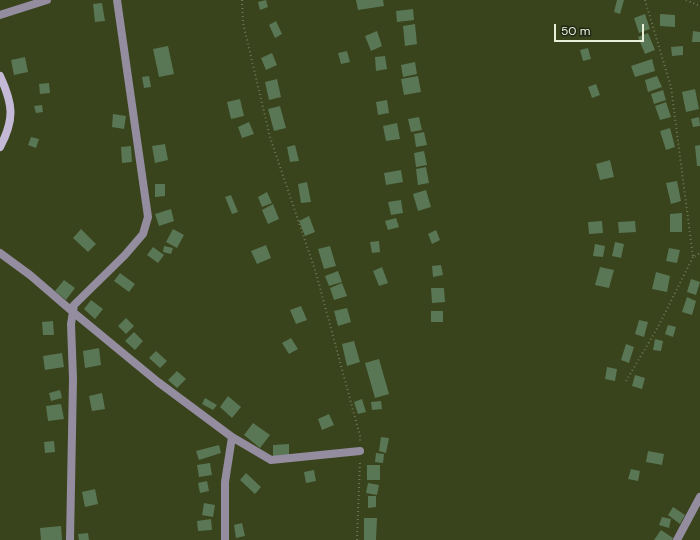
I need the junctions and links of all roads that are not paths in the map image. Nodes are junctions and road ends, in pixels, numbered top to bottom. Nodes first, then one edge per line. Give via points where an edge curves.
1 (47, 0) edge
2 (117, 0) edge
3 (0, 15) edge
4 (0, 76) edge
5 (0, 147) edge
6 (0, 253) edge
7 (73, 312) junction
8 (232, 437) junction
9 (360, 451) road end
10 (700, 497) edge
11 (70, 540) edge
12 (225, 540) edge
13 (677, 540) edge

1 - 3 street
2 - 7 street via 148,217 143,234 74,304
4 - 5 street via 10,97 12,118
6 - 7 street
7 - 8 street via 158,382
7 - 11 street
8 - 9 street via 271,460
8 - 12 street via 225,482
10 - 13 street

